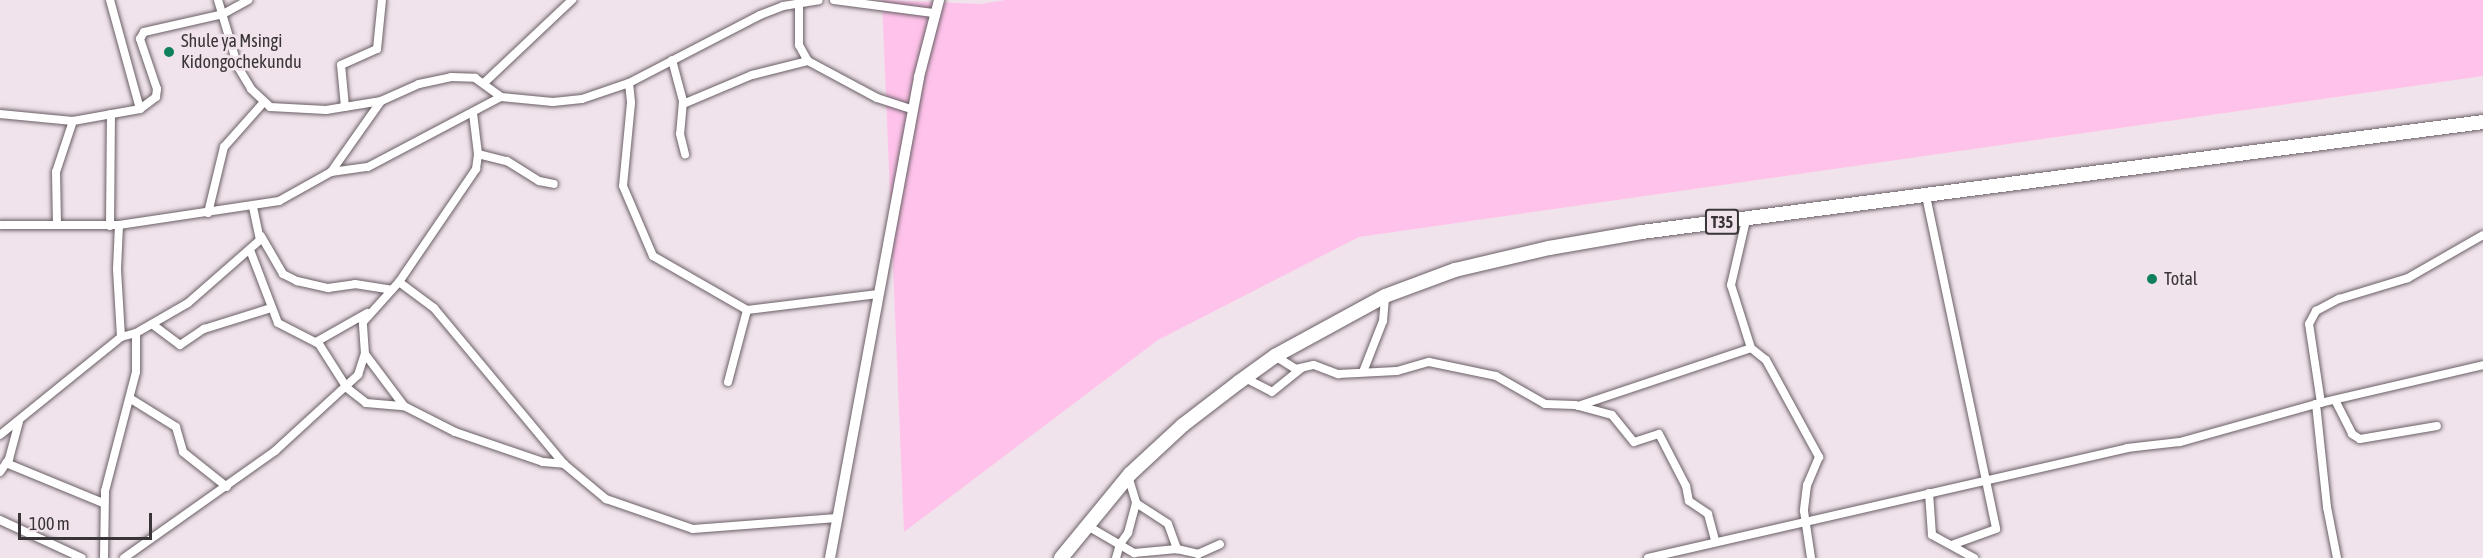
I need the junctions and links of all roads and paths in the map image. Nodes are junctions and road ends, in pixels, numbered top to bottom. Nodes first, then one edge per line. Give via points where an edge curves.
1 (110, 0) edge
2 (218, 0) edge
3 (248, 0) edge
4 (382, 0) edge
5 (572, 0) edge
6 (819, 0) edge
7 (834, 0) edge
8 (939, 0) edge
9 (799, 2) junction
10 (933, 13) junction
11 (223, 14) junction
12 (672, 60) junction
13 (808, 61) junction
14 (485, 82) junction
15 (629, 83) junction
16 (501, 97) junction
17 (381, 101) junction
18 (263, 103) junction
19 (683, 104) junction
20 (345, 107) junction
21 (140, 109) junction
22 (913, 110) junction
23 (0, 114) edge
24 (111, 114) junction
25 (473, 115) junction
26 (73, 121) junction
27 (2483, 122) edge
28 (478, 154) junction
29 (685, 154) dead end
30 (332, 172) junction
31 (554, 184) dead end
32 (1926, 196) junction
33 (253, 207) junction
34 (208, 213) junction
35 (1746, 220) junction
36 (0, 225) edge
37 (57, 225) junction
38 (115, 225) junction
39 (261, 236) junction
40 (2483, 236) edge
41 (250, 249) junction
42 (399, 282) junction
43 (392, 290) junction
44 (878, 294) junction
45 (1385, 296) junction
46 (271, 308) junction
47 (374, 309) junction
48 (747, 310) junction
49 (152, 324) junction
50 (136, 333) junction
51 (121, 337) junction
52 (316, 342) junction
53 (1751, 348) junction
54 (364, 354) junction
55 (1275, 356) junction
56 (2483, 365) edge
57 (1303, 368) junction
58 (1363, 372) junction
59 (1245, 378) junction
60 (728, 381) dead end
61 (347, 388) junction
62 (131, 399) junction
63 (2335, 400) junction
64 (2318, 403) junction
65 (404, 406) junction
66 (1578, 406) junction
67 (20, 421) junction
68 (2437, 426) dead end
69 (0, 435) edge
70 (6, 463) junction
71 (564, 464) junction
72 (0, 472) edge
73 (1128, 476) junction
74 (1984, 482) junction
75 (227, 487) junction
76 (1929, 493) junction
77 (1136, 502) junction
78 (103, 503) junction
79 (837, 518) junction
80 (0, 520) edge
81 (1806, 521) junction
82 (1086, 525) junction
83 (1715, 541) junction
84 (1120, 544) junction
85 (1220, 544) dead end
86 (1954, 544) junction
87 (1177, 549) junction
88 (82, 558) edge
89 (104, 558) edge
90 (124, 558) edge
91 (830, 558) edge
92 (1061, 558) edge
93 (1116, 558) edge
94 (1648, 558) edge
95 (1811, 558) edge
96 (1974, 558) edge
97 (2337, 558) edge

1 - 21 street
2 - 11 street
3 - 11 street
4 - 20 street via 377,49 341,65
5 - 14 street
6 - 9 street
7 - 10 street
8 - 10 main road
9 - 12 street via 760,15
9 - 13 street via 800,45
10 - 22 main road
11 - 18 street via 238,66
11 - 21 street via 142,34 157,89 156,97
12 - 15 street
12 - 19 street
13 - 19 street via 752,75
13 - 22 street via 877,98
14 - 16 street
14 - 17 street via 452,76 419,84
15 - 16 street via 567,102
15 - 48 street via 631,108 623,186 653,255
16 - 25 street
17 - 20 street
17 - 30 street
18 - 20 street via 277,109
18 - 34 street via 224,147
19 - 29 street via 680,131
21 - 24 street
22 - 44 main road
23 - 26 street
24 - 26 street
24 - 38 street
25 - 28 street
25 - 30 street via 368,167
26 - 37 street via 56,172
27 - 32 highway, T35
28 - 31 street via 507,161 539,181
28 - 42 street via 472,176 433,227
30 - 33 street via 292,196
32 - 35 highway, T35
32 - 74 street
33 - 34 street
33 - 39 street
34 - 38 street
35 - 45 highway, T35 via 1549,248 1455,270
35 - 53 street via 1731,285
36 - 37 street
37 - 38 street
38 - 51 street
39 - 41 street
39 - 43 street via 283,274 297,281 328,288 355,284
40 - 64 street via 2408,278 2316,310 2309,324
41 - 46 street
41 - 49 street via 202,292
42 - 43 street
42 - 71 street via 434,308
43 - 47 street
44 - 48 street
44 - 79 main road
45 - 55 highway, T35
45 - 58 street via 1383,321
46 - 49 street via 204,329 180,345
46 - 52 street via 283,327
47 - 52 street
47 - 54 street via 362,326
48 - 60 street
49 - 50 street
50 - 51 street
50 - 62 street
51 - 67 street via 55,387
52 - 61 street
53 - 66 street
53 - 81 street via 1766,360 1819,457 1807,485
54 - 61 street via 358,375
54 - 65 street
55 - 57 street via 1296,369
55 - 59 highway, T35
56 - 63 street
57 - 58 street via 1314,365 1334,373
57 - 59 street via 1272,392
58 - 66 street via 1397,371 1429,362 1496,376 1545,405
59 - 73 highway, T35 via 1183,425
61 - 65 street via 370,405
61 - 75 street
62 - 75 street via 176,427 183,452
62 - 78 street
63 - 64 street
63 - 68 street via 2352,434 2360,439
64 - 74 street via 2180,442 2127,448
64 - 97 street via 2327,507
65 - 71 street via 455,432 543,462
66 - 83 street via 1612,415 1634,442 1655,434 1664,437 1689,501 1708,514
67 - 69 street
67 - 70 street
70 - 72 street
70 - 78 street
71 - 79 street via 606,500 693,529
73 - 77 street
73 - 82 highway, T35
74 - 76 street
74 - 86 street via 1996,532
75 - 90 street
76 - 81 street
76 - 86 street via 1930,532
77 - 84 street via 1133,520
77 - 87 street via 1168,524
78 - 89 street
79 - 91 main road
80 - 88 street
81 - 83 street
81 - 95 street
82 - 84 street
82 - 92 highway, T35
83 - 94 street
84 - 87 street via 1134,553
84 - 93 street
85 - 87 street via 1198,554
86 - 96 street

